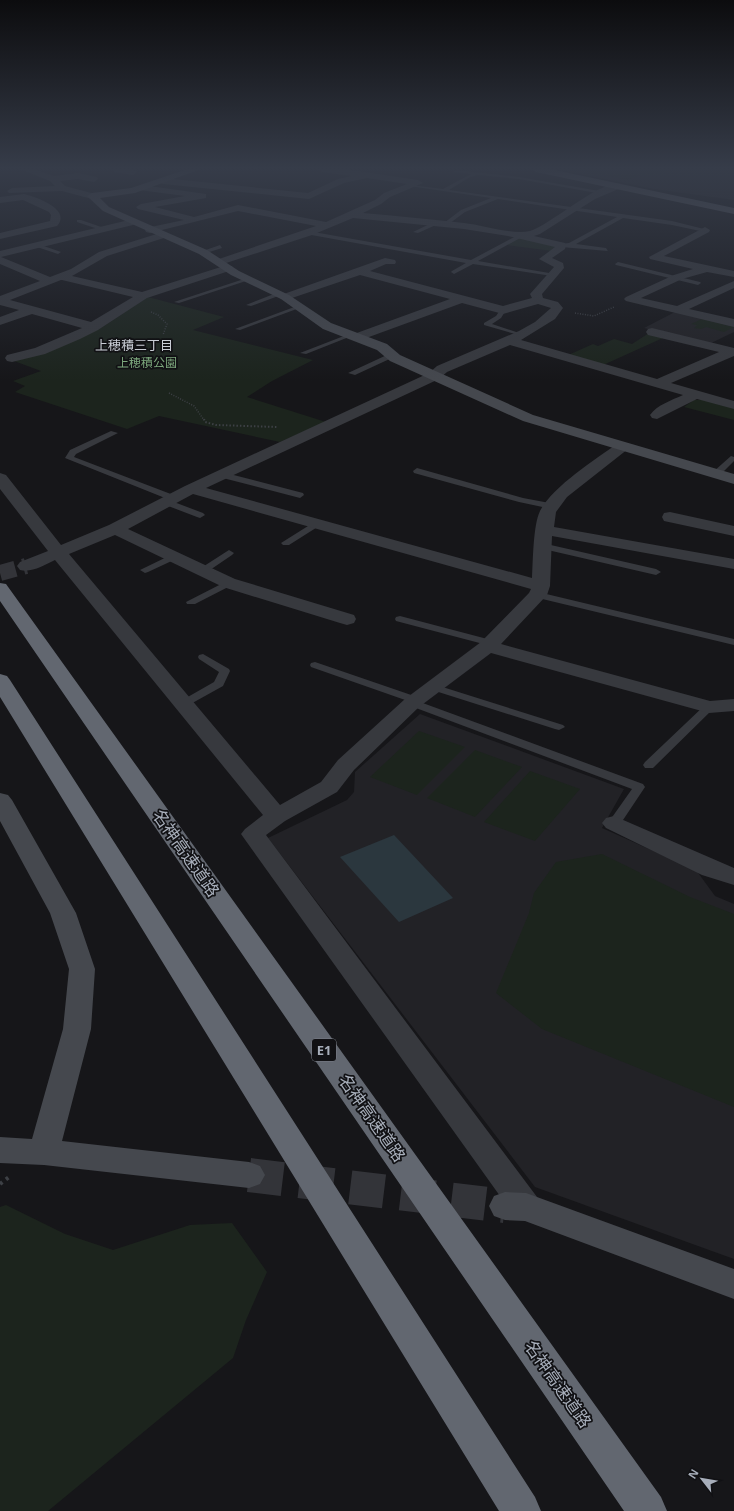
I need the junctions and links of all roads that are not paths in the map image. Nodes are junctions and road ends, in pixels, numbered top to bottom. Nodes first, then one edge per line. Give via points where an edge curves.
1 (59, 240) edge
2 (149, 240) edge
3 (173, 240) edge
4 (291, 240) edge
5 (345, 240) edge
6 (349, 240) edge
7 (513, 240) edge
8 (538, 240) edge
9 (576, 240) edge
10 (688, 240) edge
11 (334, 244) dead end
12 (0, 245) edge
13 (36, 245) junction
14 (565, 245) junction
15 (220, 247) dead end
16 (16, 250) junction
17 (606, 250) dead end
18 (58, 252) dead end
19 (202, 252) junction
20 (0, 254) edge
21 (0, 260) edge
22 (391, 262) dead end
23 (472, 262) junction
24 (618, 264) dead end
25 (224, 265) junction
26 (707, 268) junction
27 (359, 271) junction
28 (454, 272) dead end
29 (552, 274) junction
30 (734, 274) edge
31 (62, 277) junction
32 (677, 278) junction
33 (246, 280) junction
34 (51, 281) junction
35 (698, 282) dead end
36 (734, 284) edge
37 (143, 296) junction
38 (282, 296) junction
39 (461, 299) junction
40 (538, 300) junction
41 (177, 302) dead end
42 (249, 305) dead end
43 (299, 307) junction
44 (31, 310) junction
45 (503, 310) junction
46 (678, 310) junction
47 (0, 321) edge
48 (734, 323) edge
49 (94, 327) junction
50 (238, 329) dead end
51 (652, 332) dead end
52 (520, 335) junction
53 (354, 336) junction
54 (507, 340) junction
55 (733, 352) edge
56 (304, 353) dead end
57 (392, 356) junction
58 (12, 358) dead end
59 (352, 373) dead end
60 (434, 376) junction
61 (658, 384) junction
62 (695, 395) junction
63 (734, 405) edge
64 (657, 415) dead end
65 (114, 433) dead end
66 (623, 446) junction
67 (731, 459) dead end
68 (417, 470) dead end
69 (222, 474) junction
70 (716, 474) junction
71 (0, 478) edge
72 (734, 479) edge
73 (191, 489) junction
74 (300, 495) dead end
75 (170, 500) junction
76 (552, 506) junction
77 (200, 515) dead end
78 (670, 517) dead end
79 (316, 524) junction
80 (115, 529) junction
81 (734, 531) edge
82 (544, 538) junction
83 (286, 543) dead end
84 (228, 553) dead end
85 (59, 554) junction
86 (175, 556) junction
87 (734, 564) edge
88 (26, 566) tunnel mouth
89 (145, 570) dead end
90 (204, 570) junction
91 (656, 572) dead end
92 (229, 582) junction
93 (0, 588) edge
94 (539, 591) junction
95 (191, 602) dead end
96 (400, 619) dead end
97 (347, 620) dead end
98 (734, 642) edge
99 (489, 645) junction
100 (203, 657) dead end
101 (316, 665) dead end
102 (0, 680) edge
103 (434, 687) junction
104 (414, 702) junction
105 (183, 704) junction
106 (734, 705) edge
107 (708, 707) junction
108 (559, 727) dead end
109 (649, 765) dead end
110 (0, 800) edge
111 (277, 816) junction
112 (614, 823) joint
113 (734, 877) edge
114 (0, 1150) edge
115 (44, 1152) junction
116 (249, 1175) tunnel mouth
117 (734, 1284) edge
118 (521, 1511) edge
119 (647, 1511) edge

1 - 13 street
2 - 31 street via 103,254
3 - 19 street
4 - 25 street
5 - 11 lane
6 - 23 lane
7 - 23 lane
8 - 14 street
9 - 14 lane
10 - 26 street via 654,257
12 - 16 street
13 - 16 street
13 - 18 lane
14 - 17 lane
14 - 29 street via 544,259 559,265
15 - 19 lane
16 - 20 street
19 - 25 street
21 - 34 street
22 - 27 street via 385,261
23 - 28 lane
23 - 29 lane
24 - 32 lane
25 - 33 street
25 - 37 street
26 - 30 street
26 - 32 street
27 - 38 street
27 - 39 street
29 - 40 street via 536,294
31 - 34 street
31 - 37 street
32 - 35 lane
32 - 46 street via 630,299
33 - 38 street
33 - 41 lane
34 - 44 street via 3,299 3,302
36 - 46 street
37 - 49 street
38 - 42 lane
38 - 43 street
39 - 45 street
39 - 53 street
40 - 45 street
40 - 52 street via 554,305 557,308 554,315
43 - 50 lane
43 - 53 street via 327,326
44 - 47 street
44 - 49 street
45 - 52 lane via 499,317 486,324
46 - 48 street
49 - 58 street via 57,345
51 - 55 street
52 - 54 street
53 - 56 lane
53 - 57 street via 382,347
54 - 60 street via 442,369
54 - 61 street
55 - 61 street
57 - 59 lane
57 - 60 street
60 - 66 street via 528,418
60 - 69 street
61 - 62 street
62 - 63 street
62 - 64 street
65 - 75 lane via 73,452 69,458
66 - 70 street
66 - 76 street via 561,494
67 - 70 lane
68 - 76 lane
69 - 73 street
69 - 74 lane
70 - 72 street
71 - 85 street
73 - 75 street
73 - 79 street
75 - 77 lane
75 - 80 street
76 - 82 street via 548,512
78 - 81 street
79 - 83 lane
79 - 94 street
80 - 85 street
80 - 86 street
82 - 87 street
82 - 91 lane
82 - 94 street
84 - 90 lane
85 - 88 street
85 - 105 street
86 - 89 lane
86 - 90 street
90 - 92 street
92 - 95 lane
92 - 97 street
93 - 119 highway, 名神高速道路 / E1
94 - 98 lane
94 - 99 street
96 - 99 lane
99 - 103 street
99 - 107 street
100 - 105 lane via 225,671 219,684
101 - 104 lane
102 - 118 highway
103 - 104 street
103 - 108 lane via 470,701
104 - 111 street via 346,766 328,787
104 - 112 lane via 639,787
105 - 111 street
106 - 107 street
107 - 109 lane
110 - 115 street via 63,913 82,968 77,1029
111 - 117 street via 253,834 515,1207
112 - 113 street via 711,869
114 - 115 street
115 - 116 street

